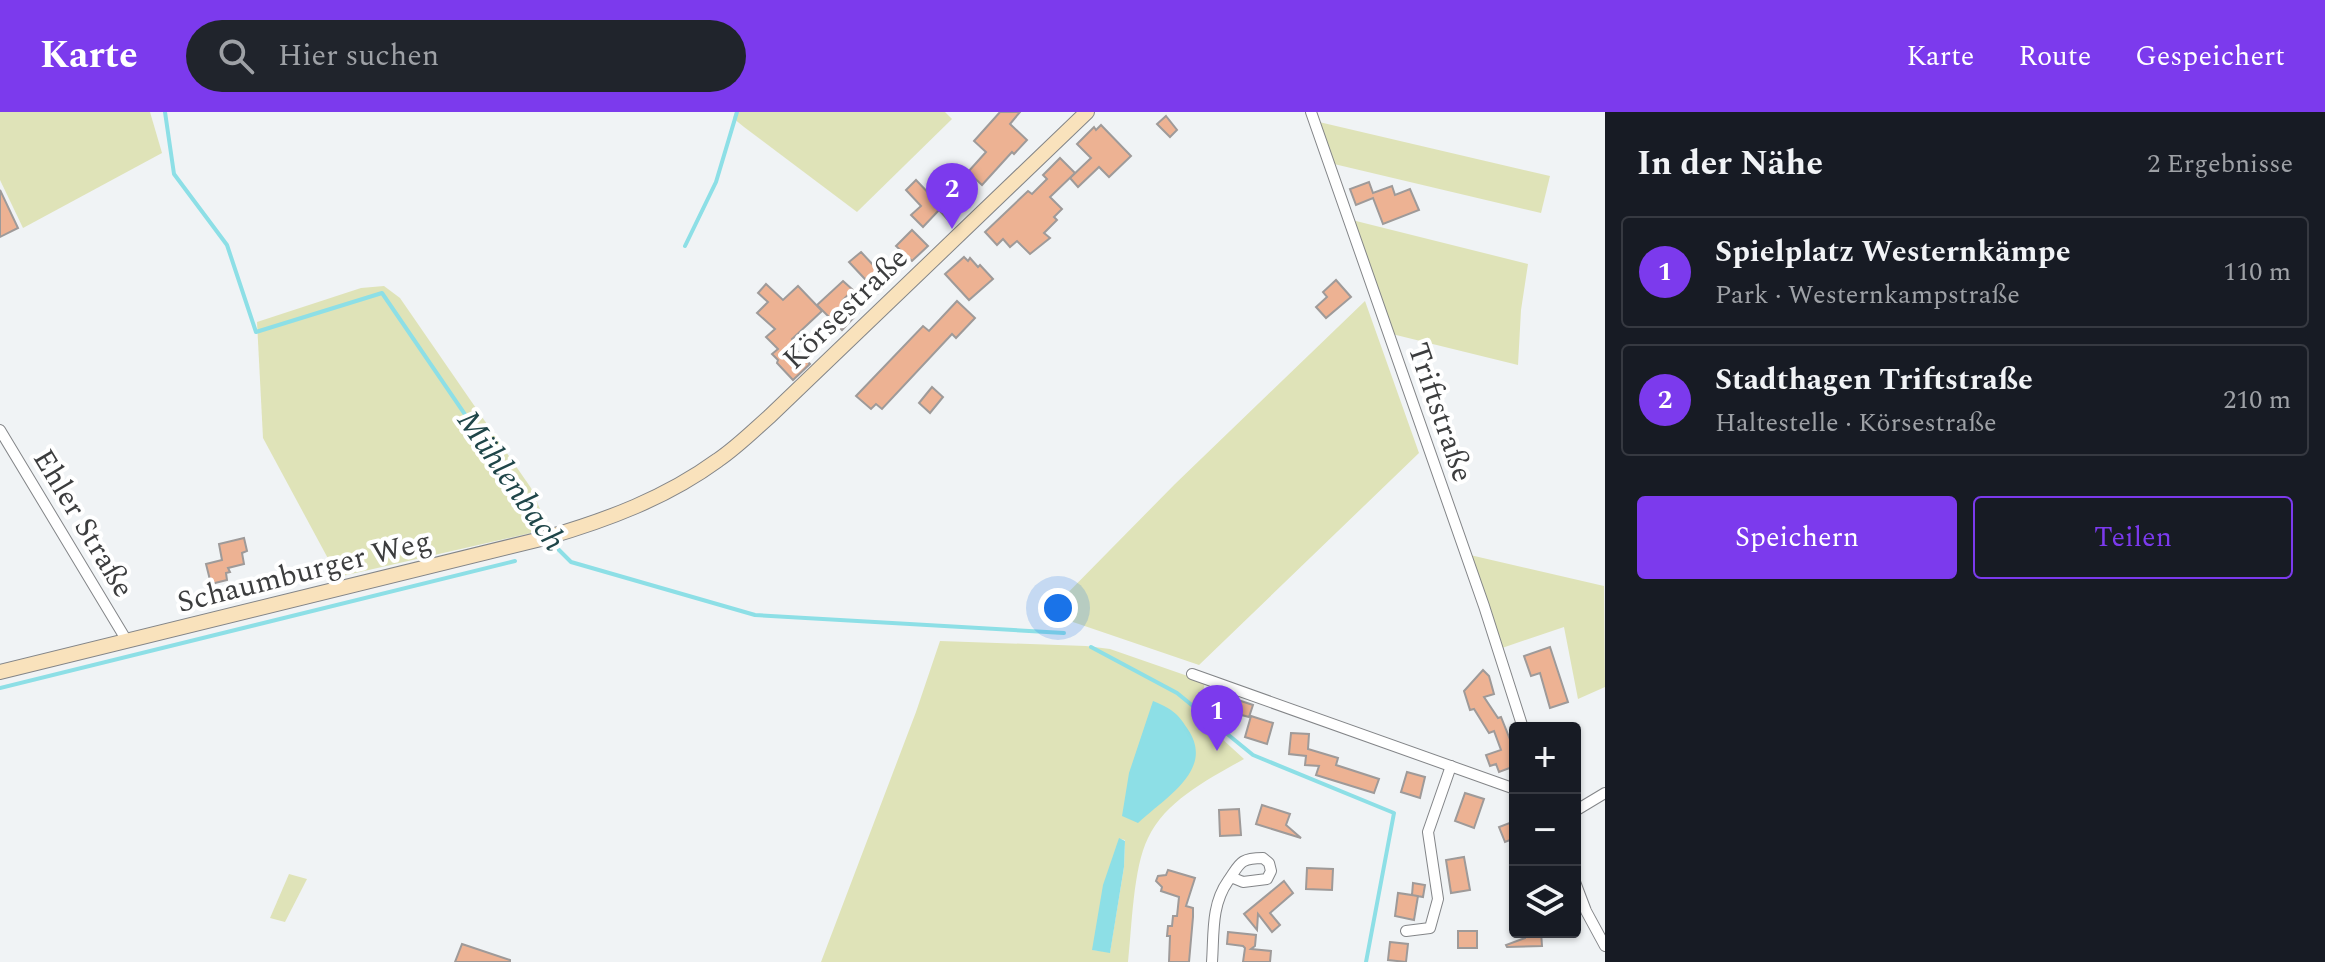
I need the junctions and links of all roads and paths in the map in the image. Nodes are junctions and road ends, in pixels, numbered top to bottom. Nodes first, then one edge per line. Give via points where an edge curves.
1 (1087, 112) edge
2 (1311, 112) edge
3 (0, 430) edge
4 (618, 515) joint
5 (127, 641) junction
6 (0, 672) edge
7 (1192, 674) dead end
8 (1521, 722) edge
9 (1451, 766) junction
10 (1509, 787) edge
11 (1605, 793) edge
12 (1581, 807) edge
13 (1231, 877) dead end
14 (1581, 898) edge
15 (1406, 931) dead end
16 (1605, 946) edge
17 (1212, 962) edge

1 - 4 street, Körsestraße via 770,416 719,459
2 - 8 street, Triftstraße
3 - 5 street, Ehler Straße
4 - 5 street, Schaumburger Weg
5 - 6 street, Schaumburger Weg
7 - 9 street
9 - 10 street
9 - 15 street via 1428,832 1438,899 1430,928
11 - 12 street
13 - 17 street via 1215,912
14 - 16 street

